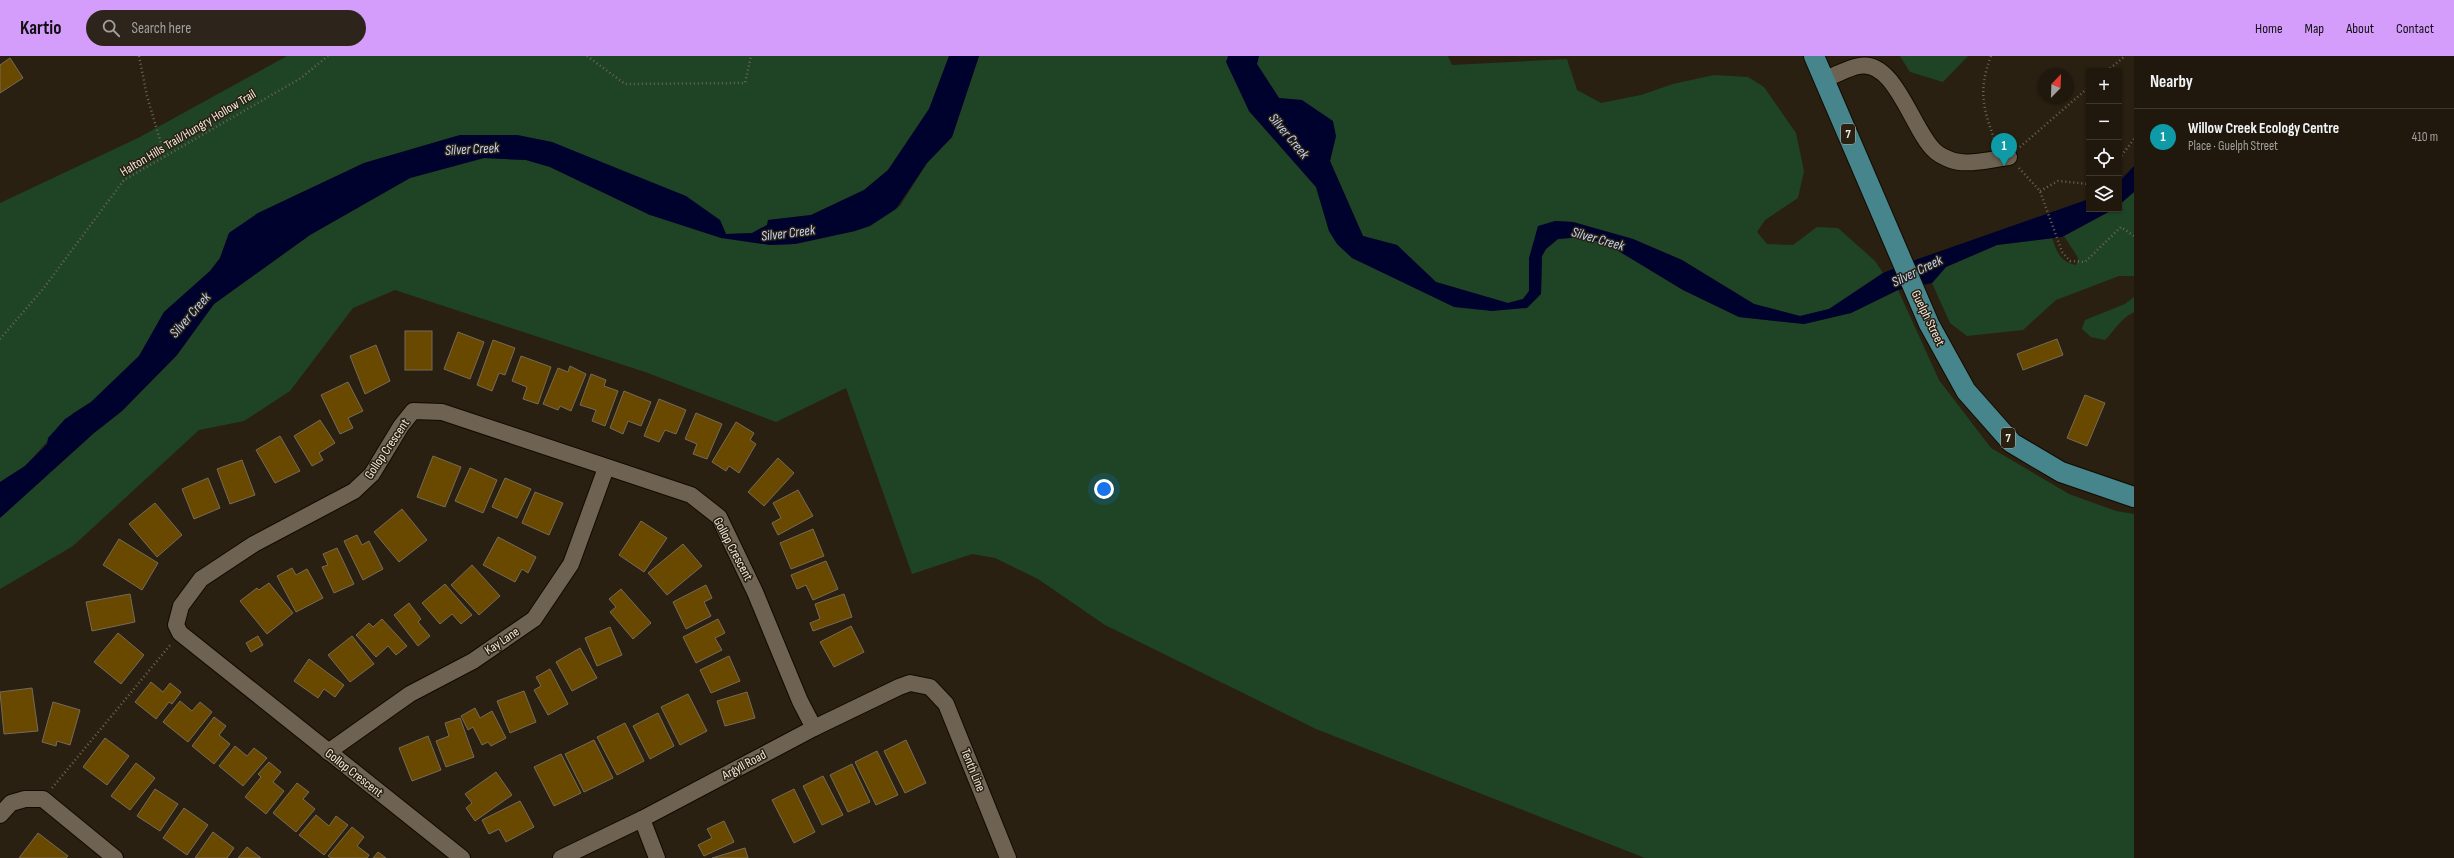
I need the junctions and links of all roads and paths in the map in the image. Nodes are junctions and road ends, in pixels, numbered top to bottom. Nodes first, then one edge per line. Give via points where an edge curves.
1 (139, 56) edge
2 (328, 56) edge
3 (587, 56) edge
4 (751, 56) edge
5 (1814, 56) edge
6 (1991, 56) edge
7 (2125, 56) edge
8 (2111, 68) edge
9 (1825, 79) junction
10 (2086, 90) edge
11 (2134, 139) edge
12 (2122, 155) edge
13 (165, 157) junction
14 (2009, 157) junction
15 (2086, 184) edge
16 (2040, 191) junction
17 (2134, 236) edge
18 (0, 339) edge
19 (606, 468) junction
20 (2134, 497) edge
21 (180, 633) junction
22 (930, 687) joint
23 (814, 728) junction
24 (328, 752) junction
25 (43, 800) junction
26 (0, 815) edge
27 (642, 819) junction
28 (115, 858) edge
29 (462, 858) edge
30 (561, 858) edge
31 (657, 858) edge
32 (1008, 858) edge

1 - 13 path via 147,96
2 - 13 path, Halton Hills Trail/Hungry Hollow Trail via 301,78
3 - 4 path via 625,84 746,83
5 - 9 main road, Guelph Street / 7
6 - 14 path via 1983,80 1984,113 1998,148
7 - 8 path
9 - 14 street via 1860,65 1874,67 1883,72 1897,90 1935,151 1952,160 1962,161
9 - 20 main road, Guelph Street / 7 via 1928,324 1966,391 2012,442 2061,472
10 - 14 path
11 - 12 path
13 - 18 path, Halton Hills Trail/Hungry Hollow Trail via 124,180 43,289
14 - 16 path
15 - 16 path via 2058,181
16 - 17 path via 2062,252 2070,260 2085,262 2121,227
19 - 21 street, Gollop Crescent via 442,412 413,411 372,474 354,492 254,544 201,579 181,606 176,625
19 - 23 street, Gollop Crescent via 691,495 719,517 755,592 800,701
19 - 24 street, Kay Lane via 571,564 534,619 473,661 410,694
21 - 24 street, Gollop Crescent
21 - 25 path
22 - 23 street, Argyll Road via 910,683
22 - 32 street, Tenth Line via 940,695 952,715
23 - 27 street, Argyll Road
24 - 29 street, Gollop Crescent
25 - 26 street via 25,799 11,803
25 - 28 street
27 - 30 street, Argyll Road
27 - 31 street

